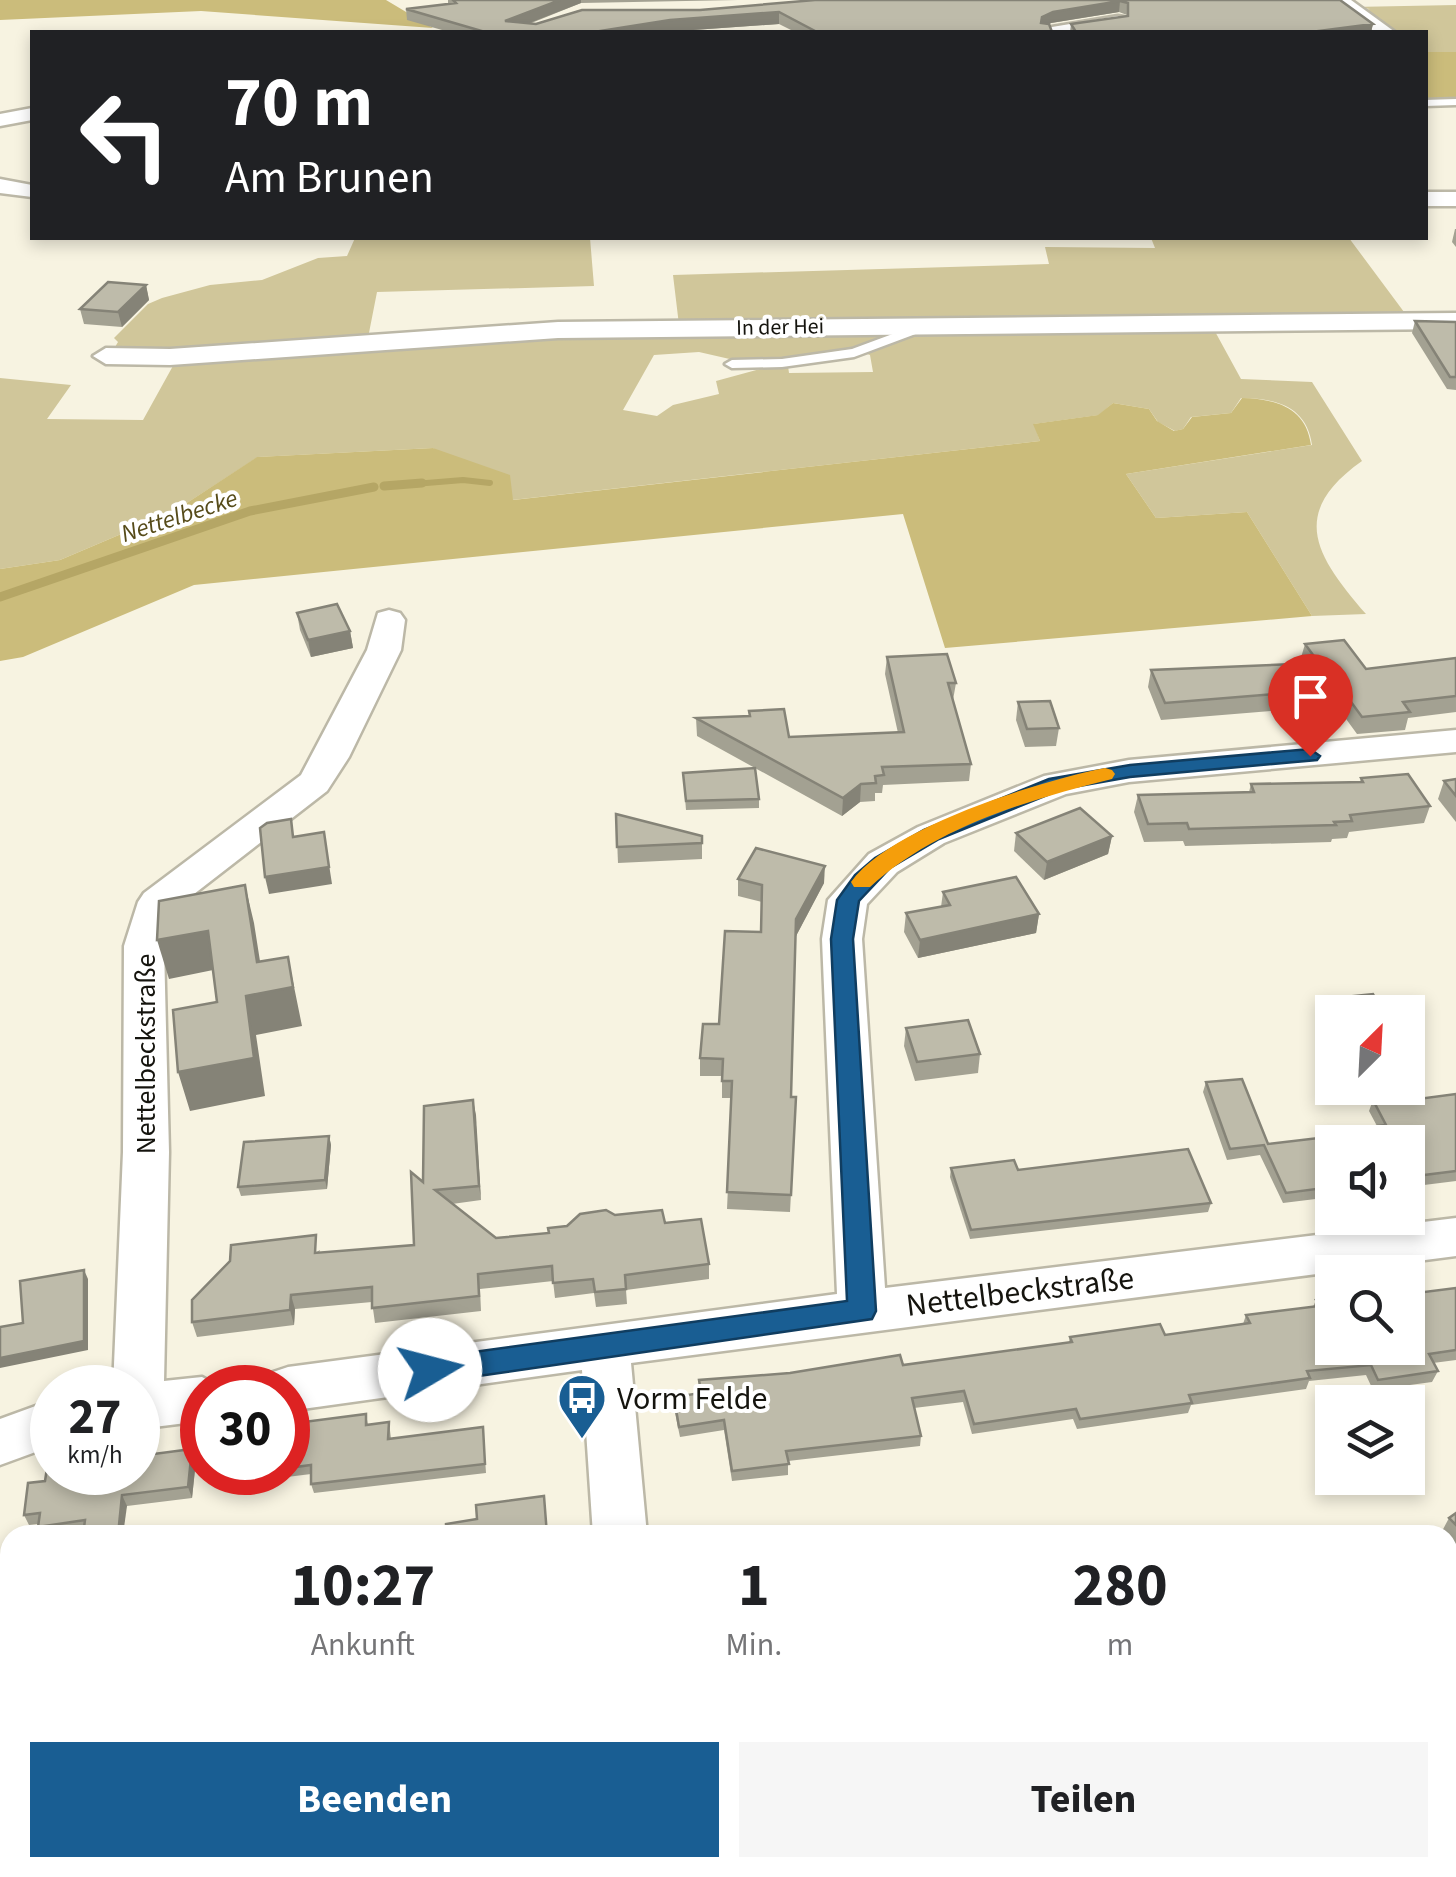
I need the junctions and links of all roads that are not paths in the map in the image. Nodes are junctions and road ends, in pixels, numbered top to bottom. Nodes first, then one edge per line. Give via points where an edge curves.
1 (1339, 0) edge
2 (1091, 7) edge
3 (1065, 30) edge
4 (1383, 30) edge
5 (1456, 102) edge
6 (1428, 103) edge
7 (30, 114) edge
8 (0, 120) edge
9 (0, 186) edge
10 (30, 192) edge
11 (1428, 198) edge
12 (1456, 199) edge
13 (1456, 320) edge
14 (932, 324) junction
15 (106, 356) dead end
16 (732, 364) dead end
17 (389, 620) dead end
18 (1456, 741) edge
19 (1456, 1237) edge
20 (862, 1311) junction
21 (605, 1348) junction
22 (139, 1365) edge
23 (310, 1386) edge
24 (30, 1432) edge
25 (0, 1442) edge
26 (619, 1525) edge

1 - 4 street
2 - 3 street via 1118,22
5 - 6 lane
7 - 8 street
9 - 10 street
11 - 12 street
13 - 14 street, In der Hei
14 - 15 street, In der Hei via 558,330
14 - 16 lane via 854,353
17 - 22 street, Nettelbeckstraße via 384,650 314,783 180,882 158,902 148,925
18 - 20 street via 1130,771 1057,784 931,834 863,880 848,900 842,939
19 - 20 street, Nettelbeckstraße
20 - 21 street, Nettelbeckstraße
21 - 23 street, Nettelbeckstraße
21 - 26 street
24 - 25 street

